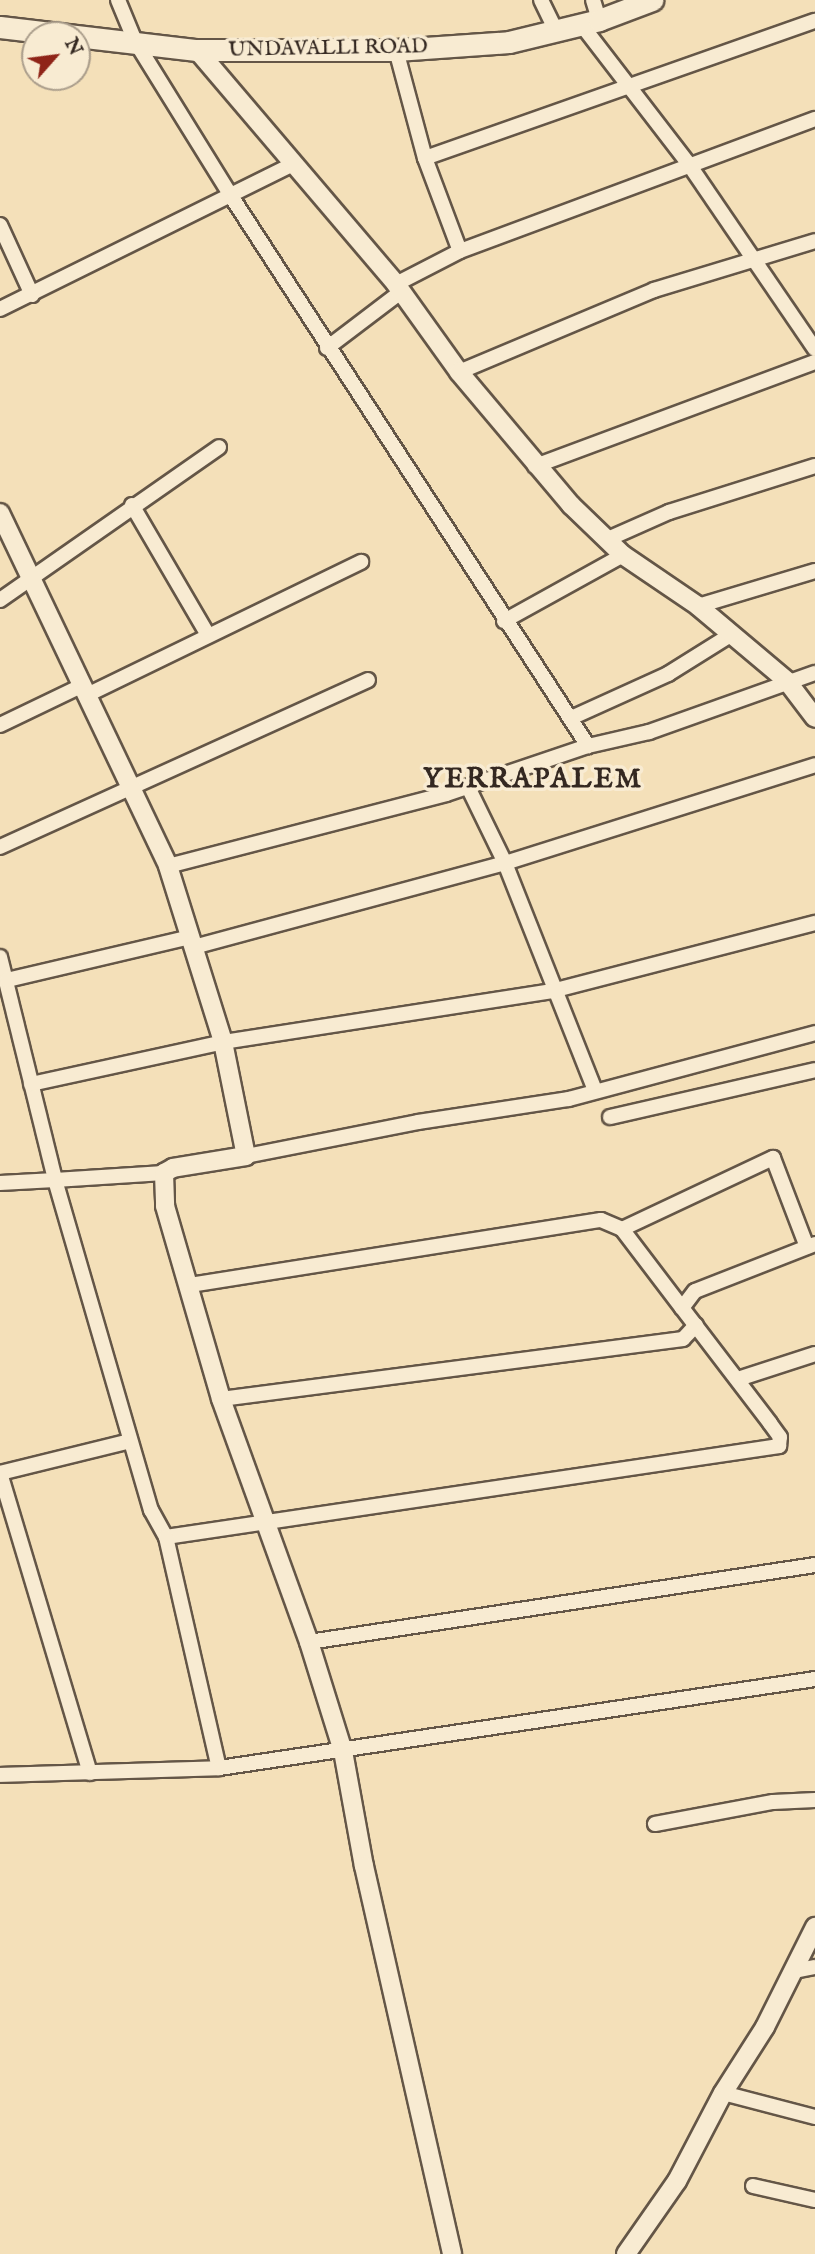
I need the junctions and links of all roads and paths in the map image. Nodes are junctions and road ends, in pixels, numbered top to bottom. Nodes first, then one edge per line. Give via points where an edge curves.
1 (118, 0) edge
2 (541, 0) edge
3 (652, 0) edge
4 (591, 15) edge
5 (815, 21) edge
6 (0, 27) edge
7 (556, 31) junction
8 (135, 41) junction
9 (197, 50) junction
10 (396, 50) junction
11 (626, 84) junction
12 (815, 119) edge
13 (425, 158) junction
14 (688, 163) junction
15 (292, 165) junction
16 (231, 196) junction
17 (0, 225) edge
18 (815, 241) edge
19 (460, 251) junction
20 (754, 260) junction
21 (399, 288) junction
22 (32, 295) junction
23 (0, 309) edge
24 (327, 348) junction
25 (815, 349) edge
26 (815, 362) edge
27 (459, 372) junction
28 (219, 447) dead end
29 (535, 466) junction
30 (815, 466) edge
31 (132, 505) junction
32 (0, 513) edge
33 (608, 539) junction
34 (622, 555) junction
35 (361, 562) dead end
36 (815, 570) edge
37 (31, 578) junction
38 (0, 600) edge
39 (698, 607) junction
40 (504, 621) junction
41 (732, 634) junction
42 (208, 635) junction
43 (815, 673) edge
44 (368, 680) dead end
45 (787, 681) junction
46 (84, 691) junction
47 (571, 718) junction
48 (815, 718) edge
49 (0, 725) edge
50 (588, 746) junction
51 (815, 765) edge
52 (468, 787) junction
53 (133, 790) junction
54 (0, 847) edge
55 (505, 863) junction
56 (168, 866) junction
57 (815, 923) edge
58 (192, 942) junction
59 (0, 957) edge
60 (7, 980) junction
61 (552, 991) junction
62 (815, 1033) edge
63 (223, 1042) junction
64 (815, 1070) edge
65 (31, 1084) junction
66 (595, 1090) junction
67 (610, 1117) dead end
68 (246, 1156) junction
69 (164, 1173) junction
70 (55, 1180) junction
71 (0, 1183) edge
72 (622, 1229) junction
73 (811, 1246) edge
74 (190, 1285) junction
75 (682, 1308) junction
76 (696, 1325) junction
77 (815, 1354) edge
78 (738, 1379) junction
79 (221, 1399) junction
80 (130, 1441) junction
81 (264, 1525) junction
82 (166, 1537) junction
83 (815, 1565) edge
84 (309, 1642) junction
85 (815, 1679) edge
86 (343, 1751) junction
87 (219, 1768) junction
88 (90, 1773) junction
89 (0, 1775) edge
90 (815, 1800) edge
91 (655, 1824) dead end
92 (815, 1927) edge
93 (815, 1967) edge
94 (794, 1971) junction
95 (723, 2093) junction
96 (815, 2117) edge
97 (753, 2186) dead end
98 (815, 2200) edge
99 (453, 2254) edge
100 (626, 2254) edge

1 - 8 street
2 - 7 street
3 - 4 main road, UNDAVALLI ROAD
4 - 7 main road, UNDAVALLI ROAD
4 - 11 street
5 - 11 street
6 - 8 main road, UNDAVALLI ROAD
7 - 10 main road, UNDAVALLI ROAD via 509,42
8 - 9 main road, UNDAVALLI ROAD
8 - 16 street
9 - 10 main road, UNDAVALLI ROAD
9 - 15 street
10 - 13 street
11 - 13 street
11 - 14 street
12 - 14 street
13 - 19 street
14 - 19 street
14 - 20 street
15 - 16 street
15 - 21 street
16 - 22 street
16 - 24 street
17 - 22 street
18 - 20 street
19 - 21 street
20 - 25 street
20 - 27 street via 654,290
21 - 24 street
21 - 27 street
22 - 23 street
24 - 40 street
26 - 29 street
27 - 29 street
28 - 31 street
29 - 33 street
30 - 33 street via 669,512
31 - 37 street
31 - 42 street
32 - 37 street
33 - 34 street
34 - 39 street
34 - 40 street
35 - 42 street
36 - 39 street
37 - 38 street
37 - 46 street
39 - 41 street
40 - 47 street
41 - 45 street
41 - 47 street via 668,674
42 - 46 street
43 - 45 street
44 - 53 street
45 - 48 street
45 - 50 street via 649,732
46 - 49 street
46 - 53 street
47 - 50 street
50 - 52 street
51 - 55 street
52 - 55 street
52 - 56 street
53 - 54 street
53 - 56 street
55 - 58 street
55 - 61 street
56 - 58 street
57 - 61 street
58 - 60 street
58 - 63 street
59 - 60 street
60 - 65 street
61 - 63 street
61 - 66 street
62 - 66 street
63 - 65 street
63 - 68 street
64 - 67 street
65 - 70 street
66 - 68 street via 569,1100 418,1122
68 - 69 street
69 - 70 street
69 - 74 street via 165,1206
70 - 71 street
70 - 80 street
72 - 73 street via 773,1158
72 - 74 street via 601,1220
72 - 75 street
73 - 75 street via 695,1292
74 - 79 street
75 - 76 street
76 - 78 street
76 - 79 street via 683,1339
77 - 78 street
78 - 81 street via 780,1437 779,1447
79 - 81 street
80 - 82 street via 151,1510
80 - 88 street via 0,1473
81 - 82 street
81 - 84 street
82 - 87 street
83 - 84 street
84 - 86 street
85 - 86 street
86 - 87 street
86 - 99 street via 364,1866
87 - 88 street
88 - 89 street
90 - 91 street via 773,1802
92 - 94 street
93 - 94 street
94 - 95 street
95 - 96 street
95 - 100 street via 677,2181
97 - 98 street

